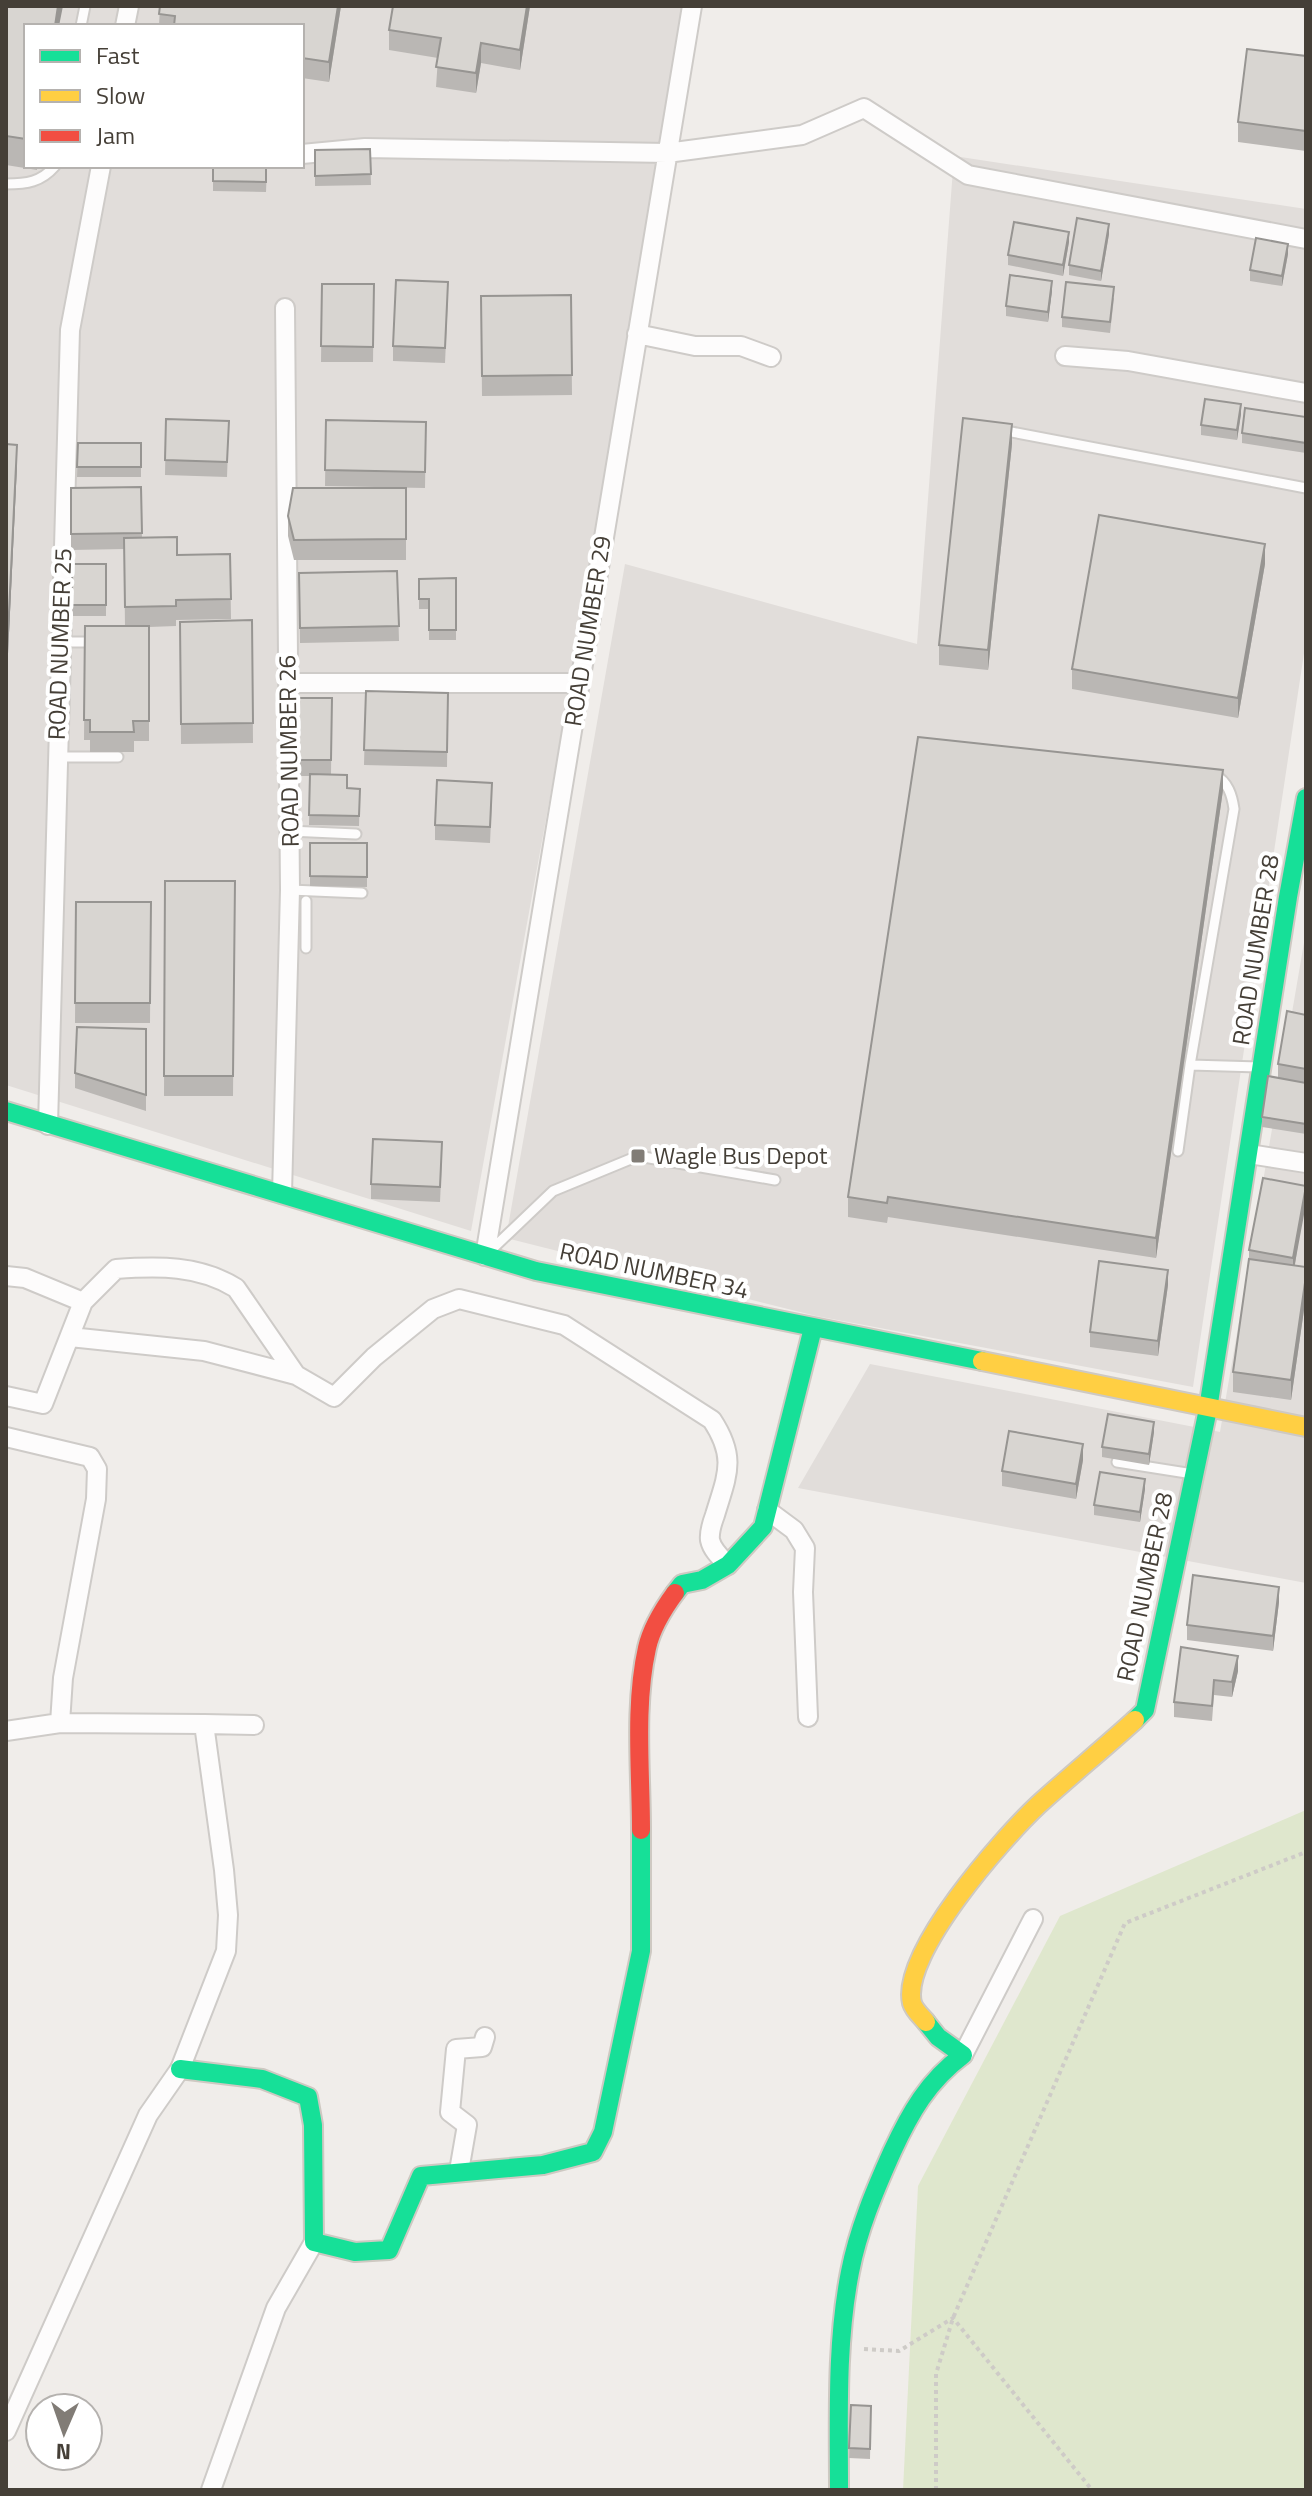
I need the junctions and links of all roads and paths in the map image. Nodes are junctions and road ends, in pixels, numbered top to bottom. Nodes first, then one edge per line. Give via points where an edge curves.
1 (692, 6) edge
2 (667, 153) junction
3 (304, 154) edge
4 (53, 168) edge
5 (101, 168) edge
6 (6, 184) edge
7 (1306, 239) edge
8 (285, 308) dead end
9 (637, 334) junction
10 (1065, 356) dead end
11 (771, 357) dead end
12 (1306, 393) edge
13 (989, 428) edge
14 (1306, 488) edge
15 (61, 642) junction
16 (111, 642) edge
17 (288, 683) junction
18 (580, 683) junction
19 (57, 757) junction
20 (118, 757) dead end
21 (1207, 773) edge
22 (1306, 798) edge
23 (289, 831) junction
24 (356, 834) dead end
25 (290, 890) junction
26 (362, 893) dead end
27 (1297, 899) edge
28 (306, 901) dead end
29 (298, 927) junction
30 (306, 948) dead end
31 (1190, 1065) junction
32 (1262, 1067) junction
33 (6, 1111) edge
34 (48, 1125) junction
35 (1178, 1151) dead end
36 (1249, 1154) junction
37 (1306, 1163) edge
38 (775, 1180) dead end
39 (282, 1194) junction
40 (485, 1256) junction
41 (6, 1276) edge
42 (83, 1302) junction
43 (813, 1328) junction
44 (70, 1337) junction
45 (296, 1375) junction
46 (6, 1396) edge
47 (1208, 1409) junction
48 (1306, 1427) edge
49 (6, 1437) edge
50 (1117, 1462) edge
51 (1193, 1474) junction
52 (767, 1510) junction
53 (728, 1565) junction
54 (808, 1717) dead end
55 (60, 1723) junction
56 (204, 1724) junction
57 (254, 1725) dead end
58 (6, 1731) edge
59 (1306, 1852) edge
60 (1033, 1919) dead end
61 (485, 2037) dead end
62 (963, 2055) junction
63 (180, 2069) junction
64 (459, 2171) junction
65 (314, 2242) junction
66 (953, 2318) junction
67 (842, 2348) junction
68 (6, 2431) edge
69 (211, 2490) edge
70 (839, 2490) edge
71 (936, 2490) edge
72 (1092, 2490) edge

1 - 2 street, ROAD NUMBER 29
2 - 3 street via 365,148
2 - 7 street via 802,135 864,108 968,175
2 - 9 street, ROAD NUMBER 29
4 - 6 lane via 43,179
5 - 15 street, ROAD NUMBER 25 via 70,330
8 - 17 street, ROAD NUMBER 26
9 - 11 street via 695,346 741,346
9 - 18 street, ROAD NUMBER 29
10 - 12 street via 1128,361
13 - 14 lane
15 - 16 lane
15 - 19 street, ROAD NUMBER 25
17 - 18 street
17 - 23 street, ROAD NUMBER 26
18 - 40 street, ROAD NUMBER 29
19 - 20 lane
19 - 34 street, ROAD NUMBER 25
21 - 31 lane via 1225,783 1234,809
22 - 27 street, ROAD NUMBER 28
23 - 24 lane
23 - 25 street, ROAD NUMBER 26
25 - 26 lane
25 - 29 street, ROAD NUMBER 26
27 - 32 street, ROAD NUMBER 28
28 - 29 lane
29 - 30 lane
29 - 39 street, ROAD NUMBER 26
31 - 32 lane
31 - 35 lane
32 - 36 street, ROAD NUMBER 28
33 - 34 street, ROAD NUMBER 34
34 - 39 street, ROAD NUMBER 34
36 - 37 street
36 - 47 street, ROAD NUMBER 28
38 - 40 lane via 638,1156 553,1191
39 - 40 street, ROAD NUMBER 34
40 - 43 street, ROAD NUMBER 34
41 - 42 street via 25,1278
42 - 44 street
42 - 45 street via 116,1269 156,1266 221,1279 236,1288
43 - 47 street, ROAD NUMBER 34
43 - 52 street
44 - 45 street via 204,1351
44 - 46 street via 43,1404
45 - 53 street via 334,1397 433,1309 459,1299 564,1325 712,1420 730,1457 709,1537
47 - 48 street, ROAD NUMBER 34
47 - 51 street, ROAD NUMBER 28
49 - 55 street via 90,1457 97,1469
50 - 51 lane
51 - 62 street, ROAD NUMBER 28 via 1145,1710 1036,1807 959,1894 917,1963 912,2005 938,2037
52 - 53 street via 763,1527
52 - 54 street via 794,1530 805,1548
53 - 64 street via 682,1584 647,1646 641,1700 641,1951 603,2132 593,2152 576,2158 488,2172
55 - 56 street
55 - 58 street
56 - 57 street
56 - 63 street via 224,1870 226,1951
59 - 66 path via 1125,1923
60 - 62 street
61 - 64 street via 482,2047 456,2049 450,2112 467,2125
62 - 67 street via 939,2071 914,2105 886,2166 866,2215 847,2287
63 - 65 street via 264,2077 308,2097
63 - 68 street via 148,2115
64 - 65 street via 421,2176 389,2250 355,2252
65 - 69 street via 276,2308
66 - 67 path via 899,2351
66 - 71 path via 936,2374
66 - 72 path
67 - 70 street

